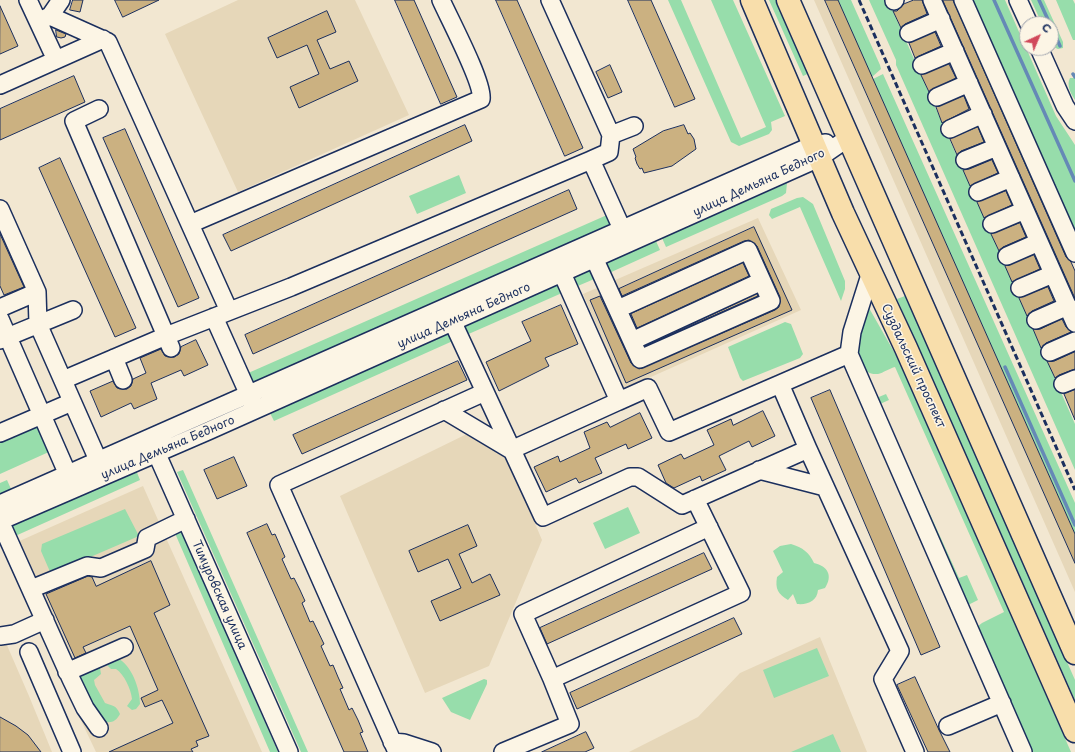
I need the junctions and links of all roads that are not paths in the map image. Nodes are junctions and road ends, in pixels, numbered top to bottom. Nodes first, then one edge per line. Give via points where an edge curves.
1 (28, 0) edge
2 (61, 0) edge
3 (441, 0) edge
4 (550, 0) edge
5 (752, 0) edge
6 (788, 0) edge
7 (932, 0) edge
8 (963, 0) edge
9 (1018, 0) edge
10 (1025, 16) edge
11 (44, 18) junction
12 (941, 19) junction
13 (909, 33) dead end
14 (102, 39) junction
15 (955, 51) junction
16 (1043, 56) edge
17 (56, 60) junction
18 (922, 65) dead end
19 (969, 83) junction
20 (0, 84) edge
21 (937, 97) dead end
22 (99, 110) dead end
23 (983, 114) junction
24 (1075, 121) edge
25 (634, 126) dead end
26 (950, 129) dead end
27 (611, 135) junction
28 (848, 138) junction
29 (997, 146) junction
30 (816, 152) junction
31 (591, 160) junction
32 (965, 160) dead end
33 (1011, 178) junction
34 (978, 192) dead end
35 (0, 209) edge
36 (1025, 210) junction
37 (190, 224) junction
38 (992, 224) dead end
39 (625, 237) junction
40 (1040, 242) junction
41 (592, 252) junction
42 (1075, 253) edge
43 (1007, 256) dead end
44 (559, 266) junction
45 (1053, 274) junction
46 (870, 275) junction
47 (762, 281) junction
48 (1020, 288) dead end
49 (37, 292) junction
50 (1068, 306) junction
51 (0, 308) edge
52 (618, 309) junction
53 (73, 310) dead end
54 (692, 313) junction
55 (221, 314) junction
56 (449, 315) junction
57 (0, 319) edge
58 (1036, 320) dead end
59 (1075, 323) edge
60 (38, 324) junction
61 (701, 332) junction
62 (4, 339) edge
63 (632, 341) junction
64 (1075, 341) edge
65 (169, 342) junction
66 (1050, 352) dead end
67 (849, 354) junction
68 (114, 358) junction
69 (63, 380) junction
70 (123, 380) dead end
71 (780, 384) junction
72 (485, 392) junction
73 (72, 402) junction
74 (252, 402) junction
75 (619, 402) junction
76 (444, 410) junction
77 (42, 415) junction
78 (0, 434) edge
79 (153, 445) junction
80 (808, 449) junction
81 (512, 450) junction
82 (98, 460) junction
83 (759, 470) junction
84 (71, 481) junction
85 (825, 487) junction
86 (695, 499) junction
87 (0, 504) edge
88 (186, 519) junction
89 (0, 521) edge
90 (709, 527) junction
91 (31, 589) junction
92 (45, 620) junction
93 (0, 636) edge
94 (124, 646) dead end
95 (29, 652) dead end
96 (1075, 654) edge
97 (69, 676) junction
98 (552, 679) junction
99 (45, 690) junction
100 (1002, 703) junction
101 (948, 726) dead end
102 (99, 728) dead end
103 (1075, 731) edge
104 (394, 747) edge
105 (72, 752) edge
106 (289, 752) edge
107 (432, 752) edge
108 (504, 752) edge
109 (915, 752) edge
110 (1023, 752) edge

1 - 11 street
2 - 11 street
3 - 37 street via 472,68 482,94 481,99
4 - 27 street
5 - 30 main road, Суздальский проспект
6 - 28 main road
7 - 12 street
8 - 42 street
9 - 10 street
11 - 14 street
11 - 17 street
12 - 13 street
12 - 15 street
14 - 17 street
14 - 37 street via 108,42
15 - 18 street
15 - 19 street
16 - 24 street via 1065,106
17 - 20 street
19 - 21 street
19 - 23 street
22 - 65 street via 74,121
23 - 26 street
23 - 29 street
25 - 27 street
27 - 31 street via 609,152
28 - 30 street, улица Демьяна Бедного
28 - 96 main road
29 - 32 street
29 - 33 street
30 - 39 street, улица Демьяна Бедного
30 - 46 main road, Суздальский проспект
31 - 39 street
31 - 55 street
33 - 34 street
33 - 36 street
35 - 49 street
36 - 38 street
36 - 40 street
37 - 55 street
39 - 41 street, улица Демьяна Бедного
40 - 43 street
40 - 45 street
41 - 44 street, улица Демьяна Бедного
41 - 52 street
44 - 56 street, улица Демьяна Бедного
44 - 75 street
45 - 48 street
45 - 50 street
46 - 67 street via 852,332
46 - 103 main road, Суздальский проспект via 906,348
47 - 52 street via 748,250
47 - 54 street
47 - 61 street via 771,301
49 - 51 street
49 - 60 street
50 - 58 street
50 - 59 street
52 - 63 street
53 - 60 street
54 - 61 street
54 - 63 street
55 - 65 street
55 - 74 street
56 - 72 street
56 - 74 street, улица Демьяна Бедного
57 - 62 street
60 - 62 street
60 - 69 street
61 - 63 street via 640,359
62 - 77 street
64 - 66 street
65 - 68 street
67 - 71 street
67 - 100 street
68 - 69 street
68 - 70 street
69 - 73 street
71 - 75 street via 669,432 648,388
71 - 80 street
72 - 76 street
72 - 81 street
73 - 77 street
73 - 82 street
74 - 79 street, улица Демьяна Бедного
75 - 81 street
76 - 81 street
76 - 104 street via 280,484
77 - 78 street
77 - 84 street
79 - 82 street, улица Демьяна Бедного
79 - 84 street, улица Демьяна Бедного
79 - 88 street, Тимуровская улица
80 - 83 street
80 - 85 street
81 - 86 street via 543,517 630,477 638,477 682,505
82 - 84 street, улица Демьяна Бедного
83 - 85 street
83 - 86 street
84 - 87 street, улица Демьяна Бедного
84 - 89 street, улица Демьяна Бедного
85 - 109 street via 900,651 883,679
86 - 90 street
88 - 91 street via 147,538 145,549 101,568 87,566
88 - 106 street, Тимуровская улица
89 - 91 street
90 - 98 street via 523,614
90 - 98 street via 741,593
91 - 92 street
92 - 93 street via 14,634
92 - 97 street
94 - 97 street
95 - 99 street
97 - 99 street
97 - 102 street via 85,708
98 - 108 street via 570,724
99 - 105 street
100 - 101 street
100 - 110 street
104 - 107 street via 404,743

